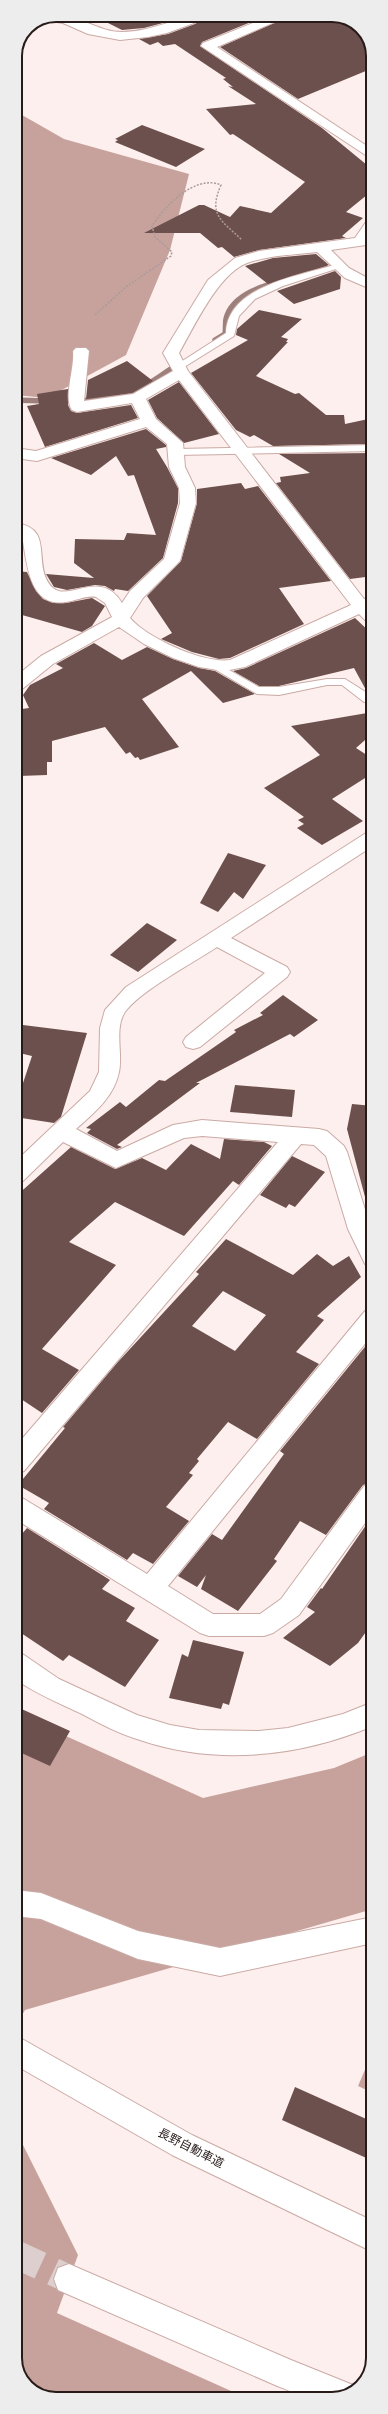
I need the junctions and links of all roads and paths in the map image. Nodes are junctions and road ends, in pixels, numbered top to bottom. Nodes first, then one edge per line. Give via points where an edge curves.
1 (73, 22) edge
2 (172, 22) edge
3 (187, 22) edge
4 (267, 22) edge
5 (178, 26) junction
6 (207, 46) junction
7 (366, 151) edge
8 (366, 241) edge
9 (321, 247) junction
10 (259, 255) junction
11 (337, 267) junction
12 (366, 284) edge
13 (95, 315) dead end
14 (81, 351) dead end
15 (179, 369) junction
16 (137, 398) junction
17 (149, 421) junction
18 (366, 448) edge
19 (239, 450) junction
20 (176, 452) junction
21 (22, 454) edge
22 (22, 529) edge
23 (366, 604) edge
24 (366, 609) edge
25 (121, 619) junction
26 (214, 665) junction
27 (22, 680) edge
28 (366, 698) edge
29 (366, 842) edge
30 (217, 939) junction
31 (193, 1042) dead end
32 (63, 1132) junction
33 (297, 1134) junction
34 (22, 1169) edge
35 (366, 1244) edge
36 (366, 1326) edge
37 (22, 1456) edge
38 (366, 1503) edge
39 (22, 1510) edge
40 (151, 1588) junction
41 (22, 1667) edge
42 (366, 1717) edge
43 (22, 1904) edge
44 (366, 1931) edge
45 (22, 2053) edge
46 (366, 2234) edge
47 (69, 2279) tunnel mouth
48 (332, 2392) edge

1 - 5 main road via 92,31 115,36 134,36
2 - 5 main road
3 - 5 main road
4 - 6 main road
5 - 6 main road
6 - 7 main road
8 - 9 main road
9 - 10 main road
9 - 11 main road
10 - 13 path via 218,217 214,201 221,185 212,181 198,184 156,217 152,226 155,237 172,252 170,256 126,287
10 - 15 main road via 240,261 213,283 171,353
11 - 12 main road
11 - 15 lane via 275,286 255,295 238,309 233,317 230,334
14 - 16 main road via 83,363 75,397 77,407
15 - 16 main road
15 - 19 main road
16 - 17 main road
17 - 20 main road via 175,443
17 - 21 main road via 37,456
18 - 19 lane
19 - 20 lane
19 - 23 main road
20 - 25 main road via 177,467 188,488 188,503 172,562 136,595
22 - 25 main road via 30,534 38,577 43,587 64,599 89,590 100,592 116,604
24 - 26 main road via 239,663
25 - 26 main road via 148,640
25 - 27 main road via 47,660
26 - 28 lane via 257,690 345,682
29 - 30 main road
30 - 31 main road via 280,972
30 - 32 main road via 133,992 115,1010 110,1028 109,1072 100,1095
32 - 33 main road via 116,1160 181,1131 202,1128
32 - 34 main road
33 - 35 main road via 319,1137 336,1152 359,1229
33 - 37 main road
36 - 40 main road
38 - 40 main road via 290,1607 264,1625 210,1625
39 - 40 main road
41 - 42 main road via 42,1683 140,1729 182,1739 230,1743 279,1742 331,1730
43 - 44 main road via 42,1906 138,1945 220,1962
45 - 46 main road, 長野自動車道 via 182,2145
47 - 48 main road

